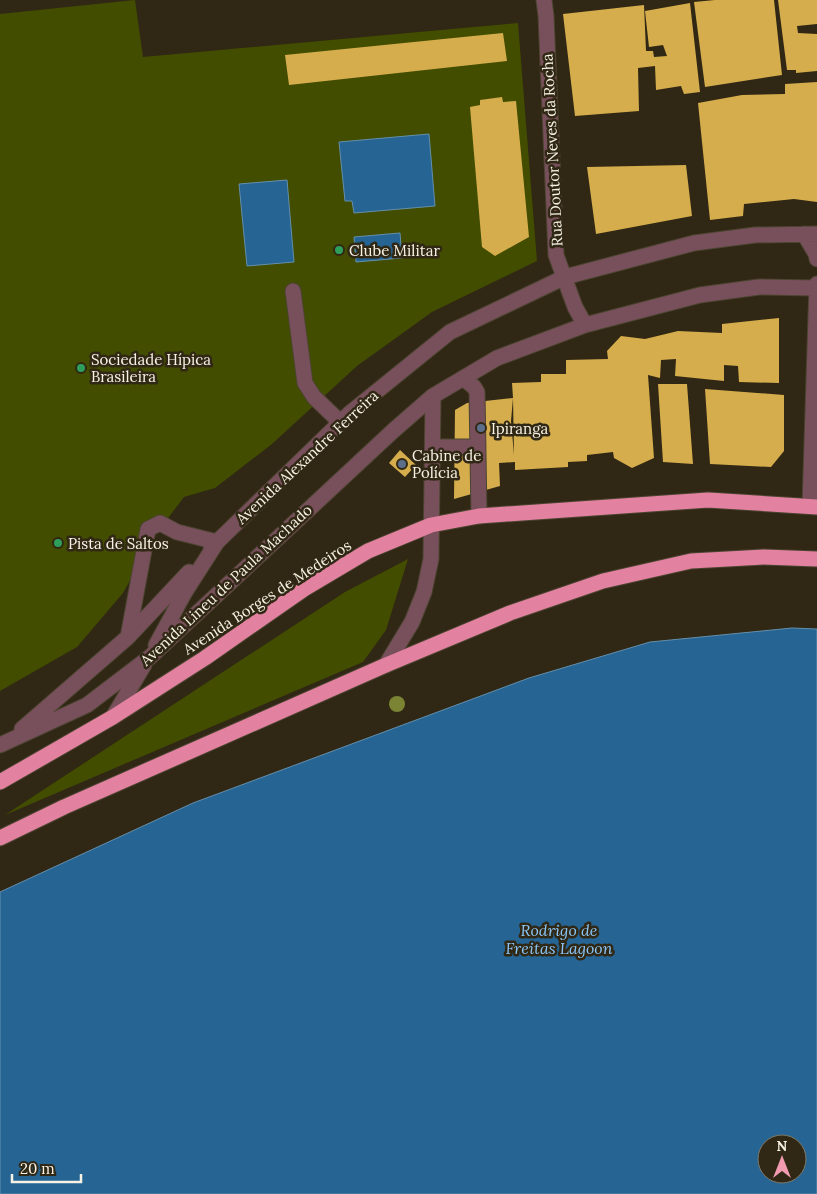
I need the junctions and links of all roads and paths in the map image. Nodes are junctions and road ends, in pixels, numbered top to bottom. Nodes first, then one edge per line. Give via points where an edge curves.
1 (544, 0) edge
2 (810, 234) edge
3 (817, 259) edge
4 (565, 278) junction
5 (817, 286) edge
6 (293, 291) dead end
7 (585, 324) junction
8 (463, 378) junction
9 (433, 396) junction
10 (340, 422) junction
11 (478, 446) junction
12 (433, 447) junction
13 (813, 507) edge
14 (479, 516) junction
15 (432, 525) junction
16 (217, 542) junction
17 (817, 559) edge
18 (128, 637) junction
19 (150, 657) junction
20 (386, 665) junction
21 (113, 717) junction
22 (4, 743) edge
23 (0, 782) edge
24 (0, 838) edge

1 - 4 street, Rua Doutor Neves da Rocha via 556,254
2 - 3 street
2 - 4 street, Avenida Alexandre Ferreira via 755,235 694,243
4 - 7 street, Rua Doutor Neves da Rocha via 574,307
4 - 10 street, Avenida Alexandre Ferreira via 450,332
5 - 7 street via 759,287 700,295
5 - 13 street
6 - 10 street via 305,383 314,397
7 - 8 street via 497,358
8 - 9 street
8 - 11 street via 477,392
9 - 12 street
9 - 19 street, Avenida Lineu de Paula Machado
10 - 16 street, Avenida Alexandre Ferreira
11 - 12 street
11 - 14 street
12 - 15 street
13 - 14 highway, Avenida Borges de Medeiros via 708,500
14 - 15 highway, Avenida Borges de Medeiros
15 - 20 street via 431,559 424,592 412,622
15 - 21 highway, Avenida Borges de Medeiros via 368,551 304,589 206,658
16 - 18 street, Avenida Alexandre Ferreira
16 - 18 street via 177,532 160,523 148,529
16 - 19 street, Avenida Alexandre Ferreira
17 - 20 highway via 691,560 602,581 510,613
18 - 22 street, Avenida Alexandre Ferreira
19 - 21 street, Avenida Alexandre Ferreira
19 - 22 street, Avenida Lineu de Paula Machado via 87,705
20 - 24 highway
21 - 23 highway, Avenida Borges de Medeiros

